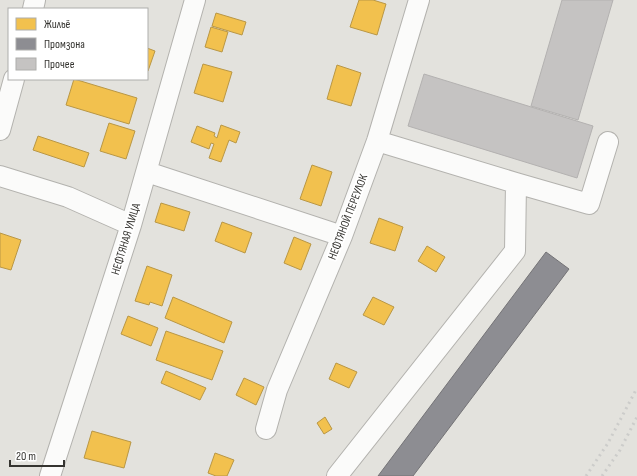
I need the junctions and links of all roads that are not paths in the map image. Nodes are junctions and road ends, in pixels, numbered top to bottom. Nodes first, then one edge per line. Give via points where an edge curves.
1 (195, 0) edge
2 (420, 0) edge
3 (14, 80) edge
4 (0, 130) edge
5 (377, 141) junction
6 (608, 142) dead end
7 (147, 172) junction
8 (0, 176) edge
9 (516, 183) junction
10 (131, 225) junction
11 (342, 236) junction
12 (266, 429) dead end
13 (50, 476) edge
14 (337, 476) edge

1 - 7 street, НЕФТЯНАЯ УЛИЦА
2 - 5 street, НЕФТЯНОЙ ПЕРЕУЛОК
3 - 4 street
5 - 9 street
5 - 11 street, НЕФТЯНОЙ ПЕРЕУЛОК
6 - 9 street via 589,204
7 - 10 street, НЕФТЯНАЯ УЛИЦА
7 - 11 street
8 - 10 street via 68,197
9 - 14 street via 515,251
10 - 13 street, НЕФТЯНАЯ УЛИЦА
11 - 12 street, НЕФТЯНОЙ ПЕРЕУЛОК via 277,390

